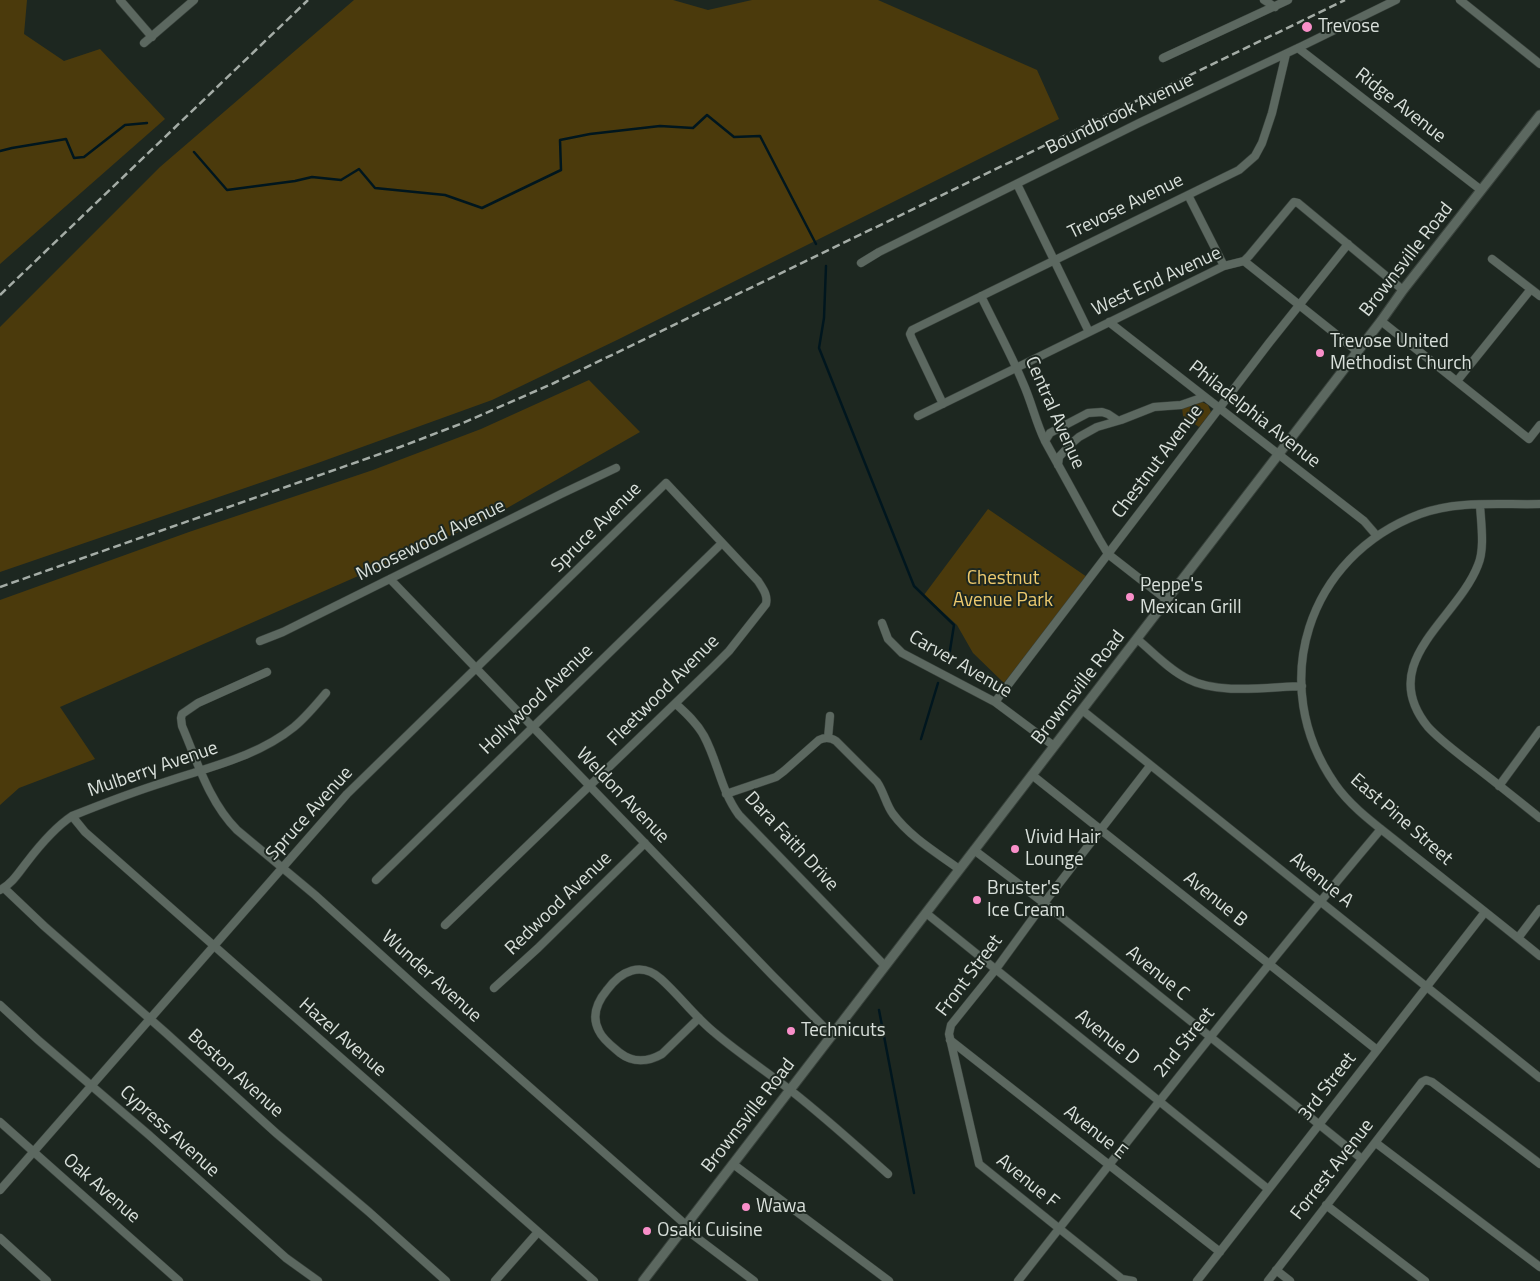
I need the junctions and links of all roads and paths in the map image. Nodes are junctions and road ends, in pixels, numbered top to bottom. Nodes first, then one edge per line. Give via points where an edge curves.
1 (120, 0) edge
2 (194, 0) edge
3 (1264, 0) edge
4 (1288, 0) edge
5 (1396, 0) edge
6 (1460, 0) edge
7 (1275, 7) junction
8 (152, 37) junction
9 (144, 43) dead end
10 (1298, 48) junction
11 (1286, 54) junction
12 (1163, 58) dead end
13 (1540, 64) edge
14 (1540, 115) edge
15 (1017, 184) junction
16 (1481, 190) junction
17 (1188, 195) junction
18 (1348, 244) junction
19 (1492, 259) dead end
20 (1054, 260) junction
21 (1244, 261) junction
22 (861, 263) dead end
23 (1224, 266) junction
24 (1531, 289) junction
25 (1403, 290) junction
26 (981, 296) junction
27 (1540, 296) edge
28 (1299, 306) junction
29 (1381, 321) junction
30 (1109, 322) junction
31 (1089, 332) junction
32 (1356, 351) junction
33 (1016, 368) junction
34 (1457, 381) junction
35 (1204, 397) junction
36 (944, 404) junction
37 (1219, 409) junction
38 (918, 416) dead end
39 (1117, 420) junction
40 (1540, 425) edge
41 (1045, 441) junction
42 (1278, 454) junction
43 (1058, 465) junction
44 (616, 468) dead end
45 (1540, 504) edge
46 (1480, 505) junction
47 (1377, 536) junction
48 (722, 543) junction
49 (1108, 554) junction
50 (390, 579) junction
51 (1167, 600) junction
52 (882, 623) dead end
53 (1136, 639) junction
54 (260, 641) dead end
55 (476, 668) junction
56 (267, 672) dead end
57 (1302, 686) junction
58 (326, 693) dead end
59 (995, 702) junction
60 (676, 704) junction
61 (1082, 710) junction
62 (830, 716) dead end
63 (533, 727) junction
64 (1540, 730) edge
65 (828, 738) junction
66 (1054, 746) junction
67 (1150, 766) junction
68 (202, 771) junction
69 (1032, 775) junction
70 (590, 786) junction
71 (1499, 786) junction
72 (726, 794) junction
73 (72, 816) junction
74 (1540, 818) edge
75 (1100, 829) junction
76 (1381, 829) junction
77 (645, 843) junction
78 (974, 850) junction
79 (282, 869) junction
80 (959, 870) junction
81 (376, 880) dead end
82 (2, 889) edge
83 (1321, 901) junction
84 (1044, 903) junction
85 (1540, 909) edge
86 (1485, 912) junction
87 (926, 913) junction
88 (445, 925) dead end
89 (1518, 938) junction
90 (215, 946) junction
91 (1540, 956) edge
92 (1270, 964) junction
93 (885, 966) junction
94 (996, 969) junction
95 (1428, 987) junction
96 (494, 988) dead end
97 (0, 1005) edge
98 (699, 1018) junction
99 (150, 1019) junction
100 (832, 1035) junction
101 (1211, 1038) junction
102 (950, 1040) junction
103 (1377, 1050) junction
104 (1540, 1078) edge
105 (92, 1086) junction
106 (790, 1090) junction
107 (1160, 1101) junction
108 (0, 1122) edge
109 (1319, 1124) junction
110 (1376, 1143) junction
111 (34, 1152) junction
112 (1362, 1160) junction
113 (733, 1164) junction
114 (1540, 1164) edge
115 (1110, 1165) junction
116 (888, 1174) dead end
117 (1268, 1189) junction
118 (0, 1190) edge
119 (1326, 1205) junction
120 (685, 1226) junction
121 (1059, 1228) junction
122 (538, 1232) junction
123 (0, 1238) edge
124 (1220, 1252) junction
125 (1540, 1267) edge
126 (1276, 1270) junction
127 (1020, 1280) edge
128 (47, 1281) edge
129 (179, 1281) edge
130 (318, 1281) edge
131 (446, 1281) edge
132 (495, 1281) edge
133 (594, 1281) edge
134 (643, 1281) edge
135 (754, 1281) edge
136 (889, 1281) edge
137 (1133, 1281) edge
138 (1197, 1281) edge
139 (1268, 1281) edge
140 (1290, 1281) edge
141 (1425, 1281) edge

1 - 8 street
2 - 8 street
3 - 7 street
4 - 7 street
5 - 10 street, Boundbrook Avenue
6 - 13 street
7 - 12 street
8 - 9 street
10 - 11 street, Boundbrook Avenue
10 - 16 street, Ridge Avenue
11 - 15 street, Boundbrook Avenue
11 - 17 street, Trevose Avenue via 1272,113 1255,156 1239,170
14 - 16 street, Brownsville Road
15 - 20 street
15 - 22 street, Boundbrook Avenue
16 - 25 street, Brownsville Road
17 - 20 street, Trevose Avenue
17 - 23 street
18 - 21 street, West End Avenue via 1294,202
18 - 25 street
18 - 28 street, Chestnut Avenue
19 - 24 street
20 - 26 street, Trevose Avenue
20 - 31 street
21 - 23 street, West End Avenue
21 - 28 street
23 - 30 street, West End Avenue
24 - 27 street
24 - 34 street
25 - 29 street, Brownsville Road
26 - 33 street, Central Avenue
26 - 36 street, Trevose Avenue via 912,330 910,334
28 - 32 street
28 - 37 street, Chestnut Avenue
29 - 32 street, Brownsville Road
29 - 34 street
30 - 31 street, West End Avenue
30 - 35 street, Philadelphia Avenue
31 - 33 street, West End Avenue
32 - 42 street, Brownsville Road
33 - 36 street, West End Avenue
33 - 41 street, Central Avenue
34 - 40 street via 1529,439
35 - 37 street, Philadelphia Avenue
35 - 39 street via 1181,405 1154,407
36 - 38 street, West End Avenue
37 - 42 street, Philadelphia Avenue
37 - 49 street, Chestnut Avenue
39 - 41 street via 1102,412 1088,414 1050,433
39 - 43 street via 1080,436 1058,457
41 - 43 street, Central Avenue
42 - 47 street, Philadelphia Avenue via 1364,521
42 - 51 street, Brownsville Road
43 - 49 street, Central Avenue
44 - 50 street, Moosewood Avenue
45 - 46 street, East Pine Street
46 - 47 street, East Pine Street via 1450,507 1422,514
46 - 71 street via 1482,553 1479,564 1468,585 1418,653 1412,668 1412,689 1417,709 1436,735
47 - 57 street, East Pine Street via 1343,566 1319,602 1304,644
48 - 55 street, Spruce Avenue via 666,483
48 - 60 street, Fleetwood Avenue via 758,582 767,599 764,608 729,651
48 - 63 street, Hollywood Avenue
49 - 51 street, Central Avenue
49 - 59 street, Chestnut Avenue
50 - 54 street, Moosewood Avenue
50 - 55 street, Weldon Avenue
51 - 53 street, Brownsville Road
52 - 59 street, Carver Avenue via 888,639 902,653
53 - 57 street via 1178,674 1205,686 1229,689
53 - 61 street, Brownsville Road
55 - 63 street, Weldon Avenue
55 - 79 street, Spruce Avenue via 347,794
56 - 68 street, Wunder Avenue via 185,710 181,718 184,730
57 - 76 street, East Pine Street via 1306,724 1324,767 1348,800
58 - 68 street, Mulberry Avenue via 305,718 282,736 246,755
59 - 66 street, Carver Avenue
60 - 70 street, Fleetwood Avenue
60 - 72 street, Dara Faith Drive via 704,736
61 - 66 street, Brownsville Road
61 - 67 street, Avenue A
62 - 65 street
63 - 70 street, Weldon Avenue
63 - 81 street, Hollywood Avenue
64 - 71 street
65 - 72 street via 819,740 776,777
65 - 80 street via 836,740 877,782 892,813 901,823
66 - 69 street, Brownsville Road
67 - 75 street, Front Street
67 - 83 street, Avenue A
68 - 73 street, Mulberry Avenue
68 - 79 street, Wunder Avenue via 226,819
69 - 75 street, Avenue B
69 - 78 street, Brownsville Road
70 - 77 street, Weldon Avenue
70 - 88 street, Fleetwood Avenue
71 - 74 street
72 - 93 street, Dara Faith Drive via 739,815
73 - 82 street, Mulberry Avenue via 49,836
73 - 90 street, Hazel Avenue via 85,832
75 - 84 street, Front Street
75 - 92 street, Avenue B
76 - 83 street, 2nd Street
76 - 86 street, East Pine Street
77 - 96 street, Redwood Avenue
77 - 100 street, Weldon Avenue
78 - 80 street, Brownsville Road
78 - 84 street, Avenue C
79 - 90 street, Spruce Avenue
79 - 120 street, Wunder Avenue
80 - 87 street, Brownsville Road
82 - 99 street, Boston Avenue
83 - 92 street, 2nd Street
83 - 95 street, Avenue A
84 - 94 street, Front Street
84 - 101 street, Avenue C
85 - 89 street
86 - 89 street, East Pine Street
86 - 95 street, 3rd Street
87 - 93 street, Brownsville Road
87 - 94 street, Avenue D
89 - 91 street, East Pine Street
90 - 99 street, Spruce Avenue
90 - 122 street, Hazel Avenue
92 - 101 street, 2nd Street
92 - 103 street, Avenue B
93 - 100 street, Brownsville Road
94 - 102 street, Front Street via 951,1025
94 - 107 street, Avenue D
95 - 103 street, 3rd Street
95 - 104 street, Avenue A
97 - 105 street, Cypress Avenue
98 - 98 street via 661,979 640,970 627,972 615,979 598,1001 595,1015 602,1036 627,1058 642,1061 662,1054
98 - 106 street
99 - 105 street, Spruce Avenue
99 - 131 street, Boston Avenue
100 - 106 street, Brownsville Road
101 - 107 street, 2nd Street
101 - 109 street, Avenue C
102 - 115 street, Avenue E
102 - 121 street, Avenue F via 979,1164
103 - 109 street, 3rd Street
105 - 111 street, Spruce Avenue
105 - 130 street, Cypress Avenue via 286,1258
106 - 113 street, Brownsville Road
106 - 116 street
107 - 115 street, 2nd Street
107 - 117 street, Avenue D
108 - 111 street, Oak Avenue
109 - 112 street, Avenue C
109 - 117 street, 3rd Street
110 - 112 street, Forrest Avenue
110 - 114 street, Forrest Avenue via 1426,1080
110 - 125 street
111 - 118 street, Spruce Avenue
111 - 129 street, Oak Avenue
112 - 119 street, Forrest Avenue
113 - 120 street, Brownsville Road
113 - 136 street
115 - 121 street, 2nd Street
115 - 124 street, Avenue E
117 - 124 street, 3rd Street
119 - 126 street, Forrest Avenue
119 - 141 street
120 - 134 street, Brownsville Road
120 - 135 street, Wunder Avenue
121 - 127 street, 2nd Street
121 - 137 street, Avenue F via 1122,1279
122 - 132 street
122 - 133 street, Hazel Avenue
123 - 128 street
124 - 138 street, 3rd Street
126 - 139 street, Forrest Avenue
126 - 140 street

